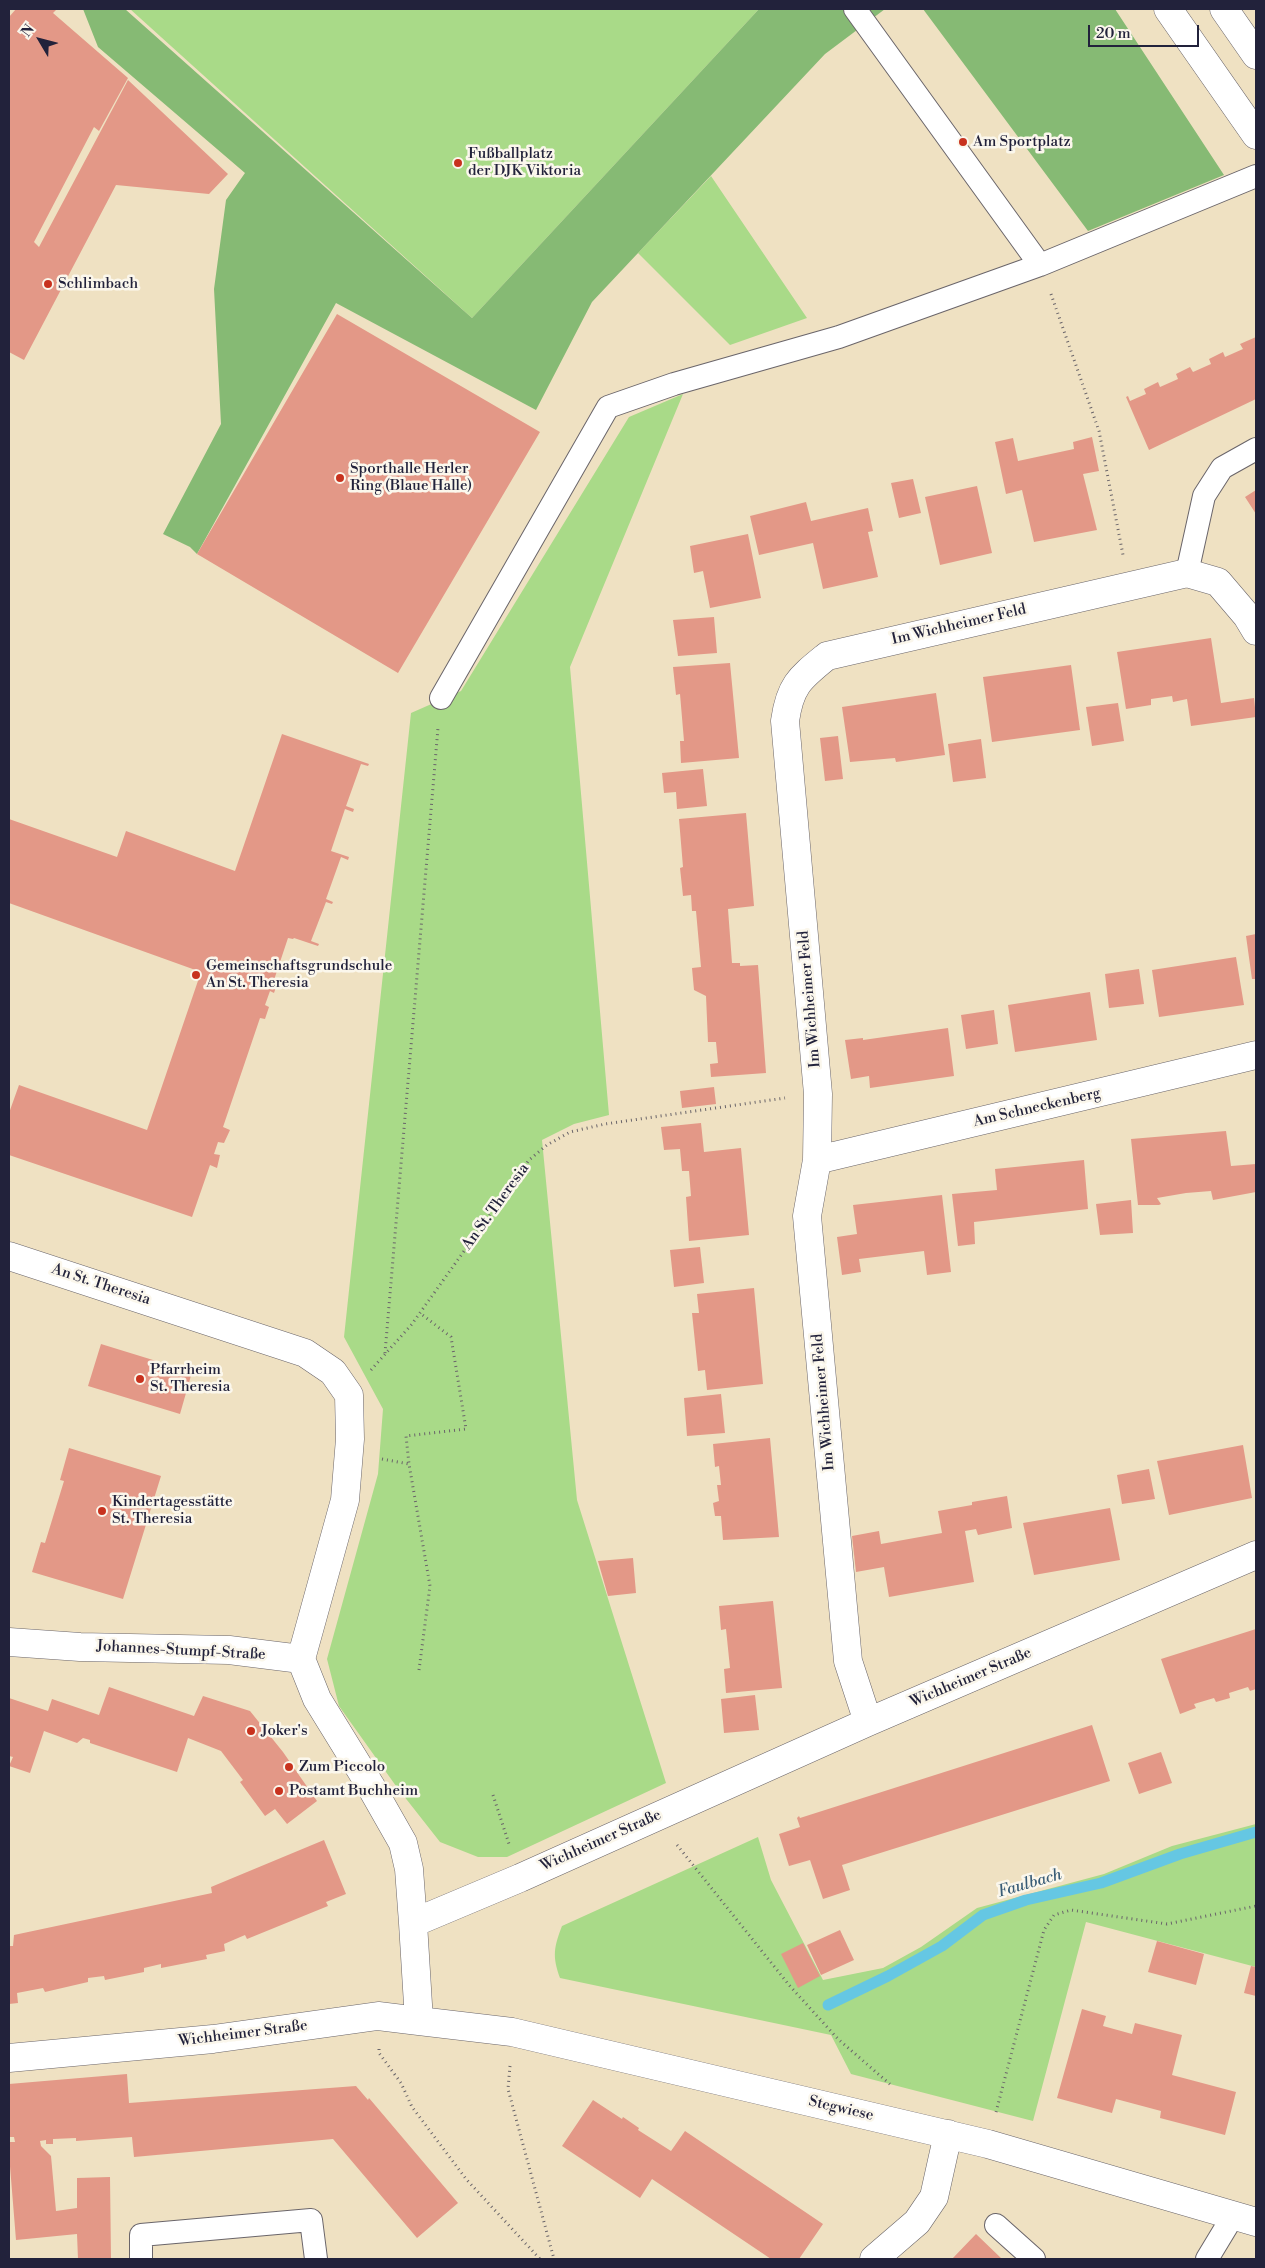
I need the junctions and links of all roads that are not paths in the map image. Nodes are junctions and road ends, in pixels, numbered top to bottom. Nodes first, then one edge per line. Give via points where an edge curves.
1 (855, 9) edge
2 (1168, 9) edge
3 (1224, 9) edge
4 (1256, 55) edge
5 (1256, 135) edge
6 (1256, 176) edge
7 (1040, 265) junction
8 (1256, 449) edge
9 (1187, 573) junction
10 (1256, 631) edge
11 (441, 698) road end
12 (1256, 1055) edge
13 (817, 1160) junction
14 (9, 1256) edge
15 (1256, 1555) edge
16 (9, 1642) edge
17 (301, 1659) junction
18 (868, 1722) junction
19 (413, 1923) junction
20 (419, 2021) junction
21 (9, 2058) edge
22 (948, 2134) junction
23 (1245, 2219) edge
24 (996, 2225) dead end
25 (141, 2259) edge
26 (316, 2259) edge
27 (874, 2259) edge
28 (1034, 2259) edge
29 (1207, 2259) edge

1 - 7 lane
2 - 5 street
3 - 4 street
6 - 7 lane
7 - 11 lane via 839,337 674,384 608,407
8 - 9 lane via 1222,468 1204,496
9 - 10 street via 1218,582
9 - 13 street, Im Wichheimer Feld via 827,656 794,687 785,721 818,1094
12 - 13 street, Am Schneckenberg
13 - 18 street, Im Wichheimer Feld via 807,1216 848,1661
14 - 17 street, An St. Theresia via 305,1353 333,1372 349,1394 350,1439 345,1500
15 - 18 street, Wichheimer Straße
16 - 17 street, Johannes-Stumpf-Straße via 229,1650
17 - 19 street via 317,1699 403,1843 409,1869
18 - 19 street, Wichheimer Straße
19 - 20 street
20 - 21 street, Wichheimer Straße via 378,2016 213,2039
20 - 22 street, Stegwiese via 512,2032
22 - 23 street, Stegwiese
22 - 27 street via 934,2197 917,2222
23 - 29 lane
24 - 28 lane
25 - 26 lane via 141,2235 311,2220

